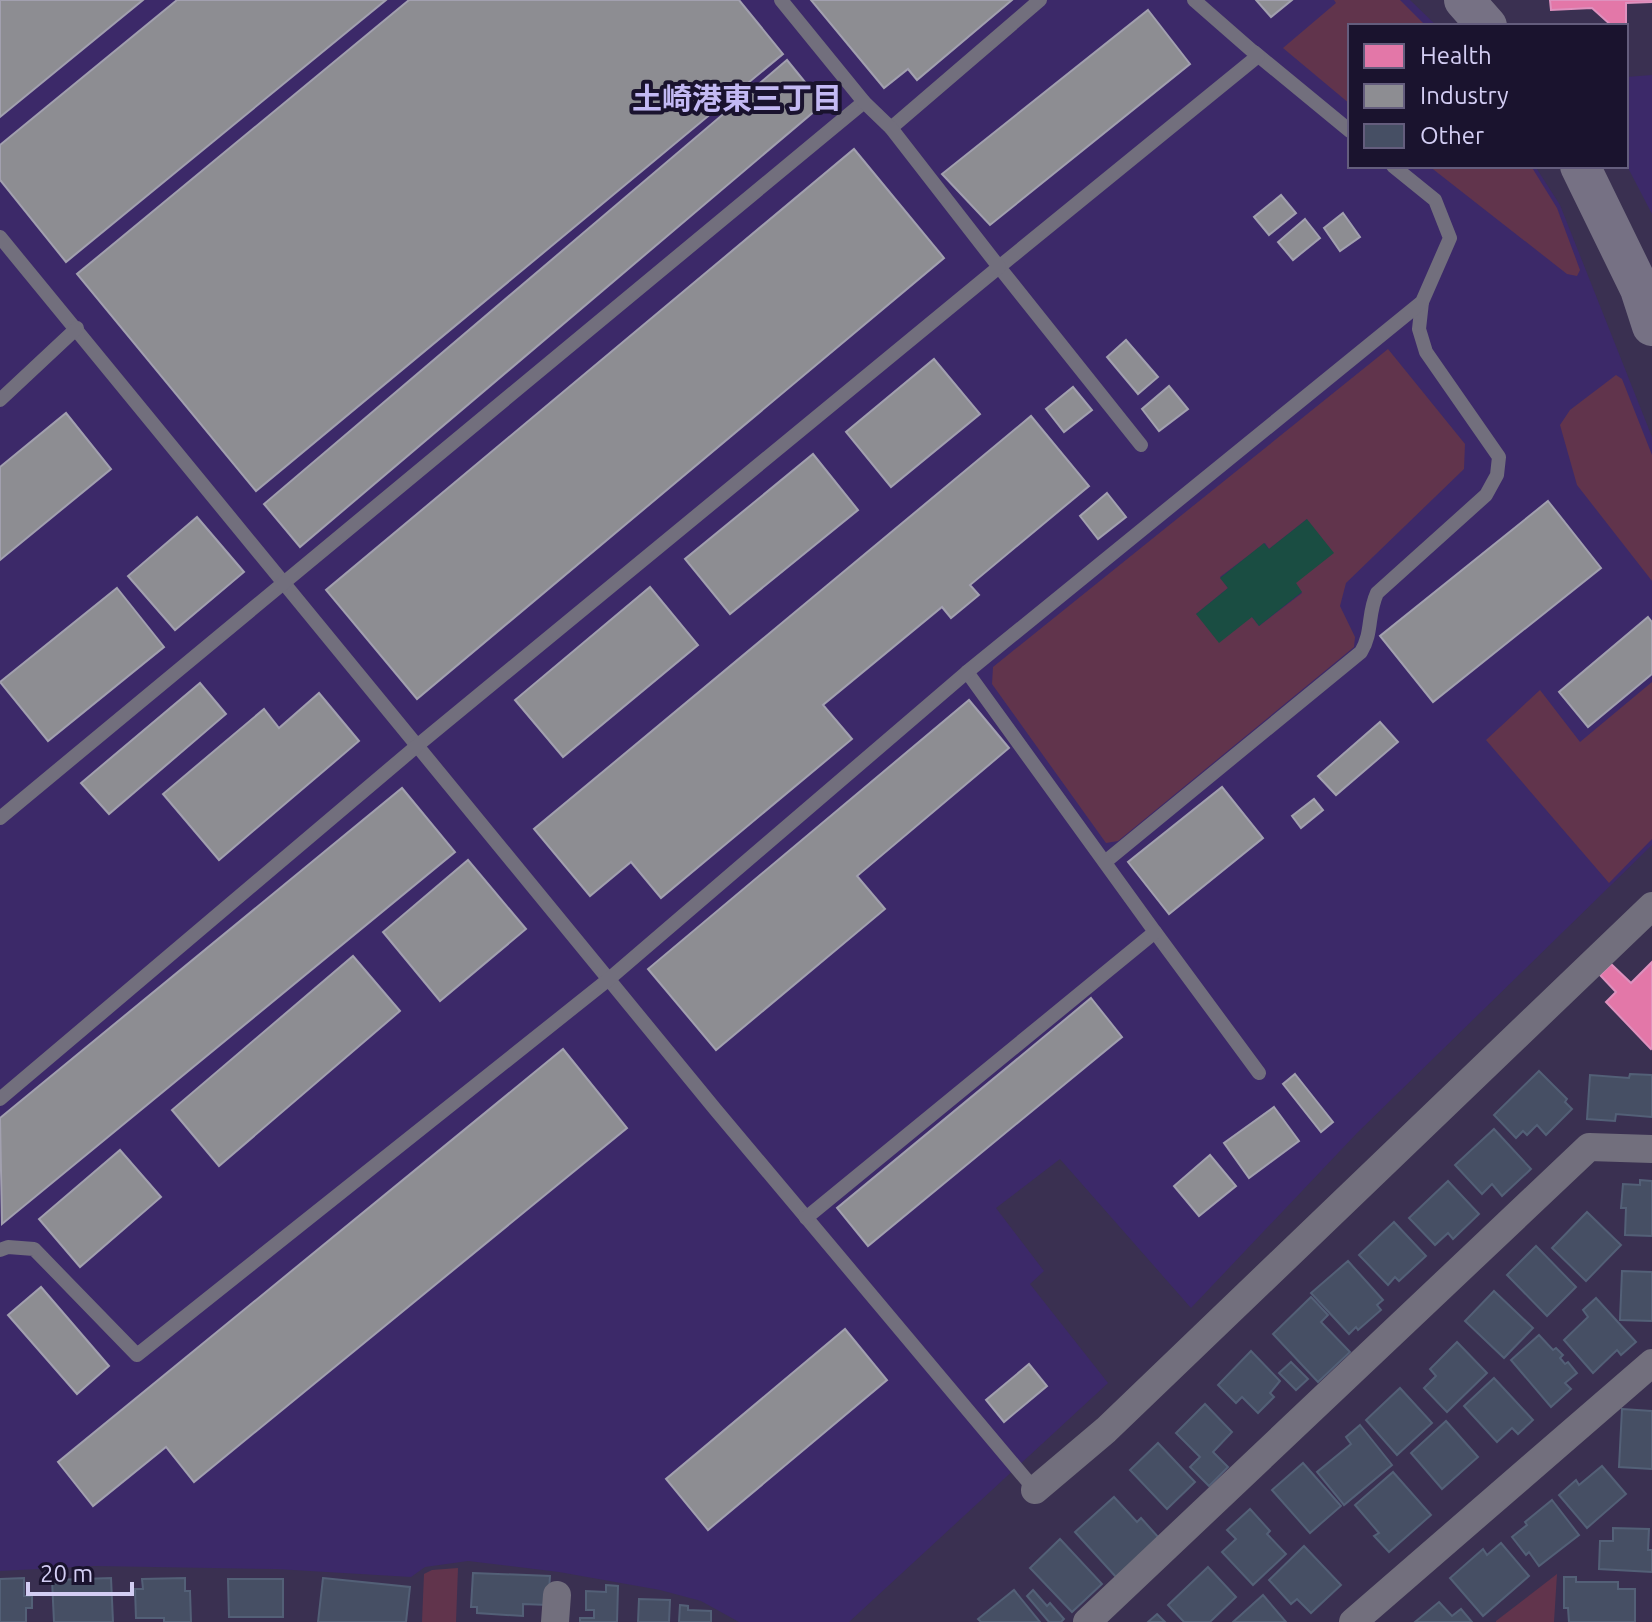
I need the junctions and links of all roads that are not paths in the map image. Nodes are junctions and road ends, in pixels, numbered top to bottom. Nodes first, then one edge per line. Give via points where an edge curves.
1 (781, 0) edge
2 (1040, 0) edge
3 (1194, 0) edge
4 (1464, 0) edge
5 (1485, 24) edge
6 (1254, 52) junction
7 (864, 102) junction
8 (891, 128) junction
9 (1348, 129) edge
10 (1395, 168) edge
11 (1581, 168) edge
12 (0, 237) edge
13 (999, 267) junction
14 (1422, 302) junction
15 (1652, 326) edge
16 (77, 328) junction
17 (0, 400) edge
18 (1141, 445) dead end
19 (286, 583) junction
20 (967, 672) junction
21 (418, 745) junction
22 (0, 818) edge
23 (1105, 862) junction
24 (1652, 906) edge
25 (1155, 932) junction
26 (609, 979) junction
27 (1259, 1073) dead end
28 (0, 1099) edge
29 (1652, 1149) edge
30 (806, 1218) junction
31 (0, 1250) edge
32 (1652, 1363) edge
33 (1035, 1490) joint
34 (1087, 1622) edge
35 (1353, 1622) edge

1 - 7 lane
2 - 8 lane
3 - 6 lane
4 - 5 street
6 - 9 lane
6 - 13 lane via 1258,56
7 - 8 lane
7 - 19 lane
8 - 13 lane
10 - 14 lane via 1435,200 1450,238
11 - 15 street via 1640,289
12 - 16 lane
13 - 18 lane
13 - 21 lane
14 - 20 lane
14 - 23 lane via 1419,329 1426,352 1499,457 1486,495 1377,593 1369,609 1369,638 1361,652
16 - 17 lane
16 - 19 lane
19 - 21 lane
19 - 22 lane
20 - 23 lane
20 - 26 lane
21 - 26 lane
21 - 28 lane
23 - 25 lane
24 - 33 street via 1106,1430
25 - 27 lane
25 - 30 lane
26 - 30 lane
26 - 31 lane via 137,1355 34,1249
29 - 34 street via 1589,1147
30 - 33 lane
32 - 35 street

